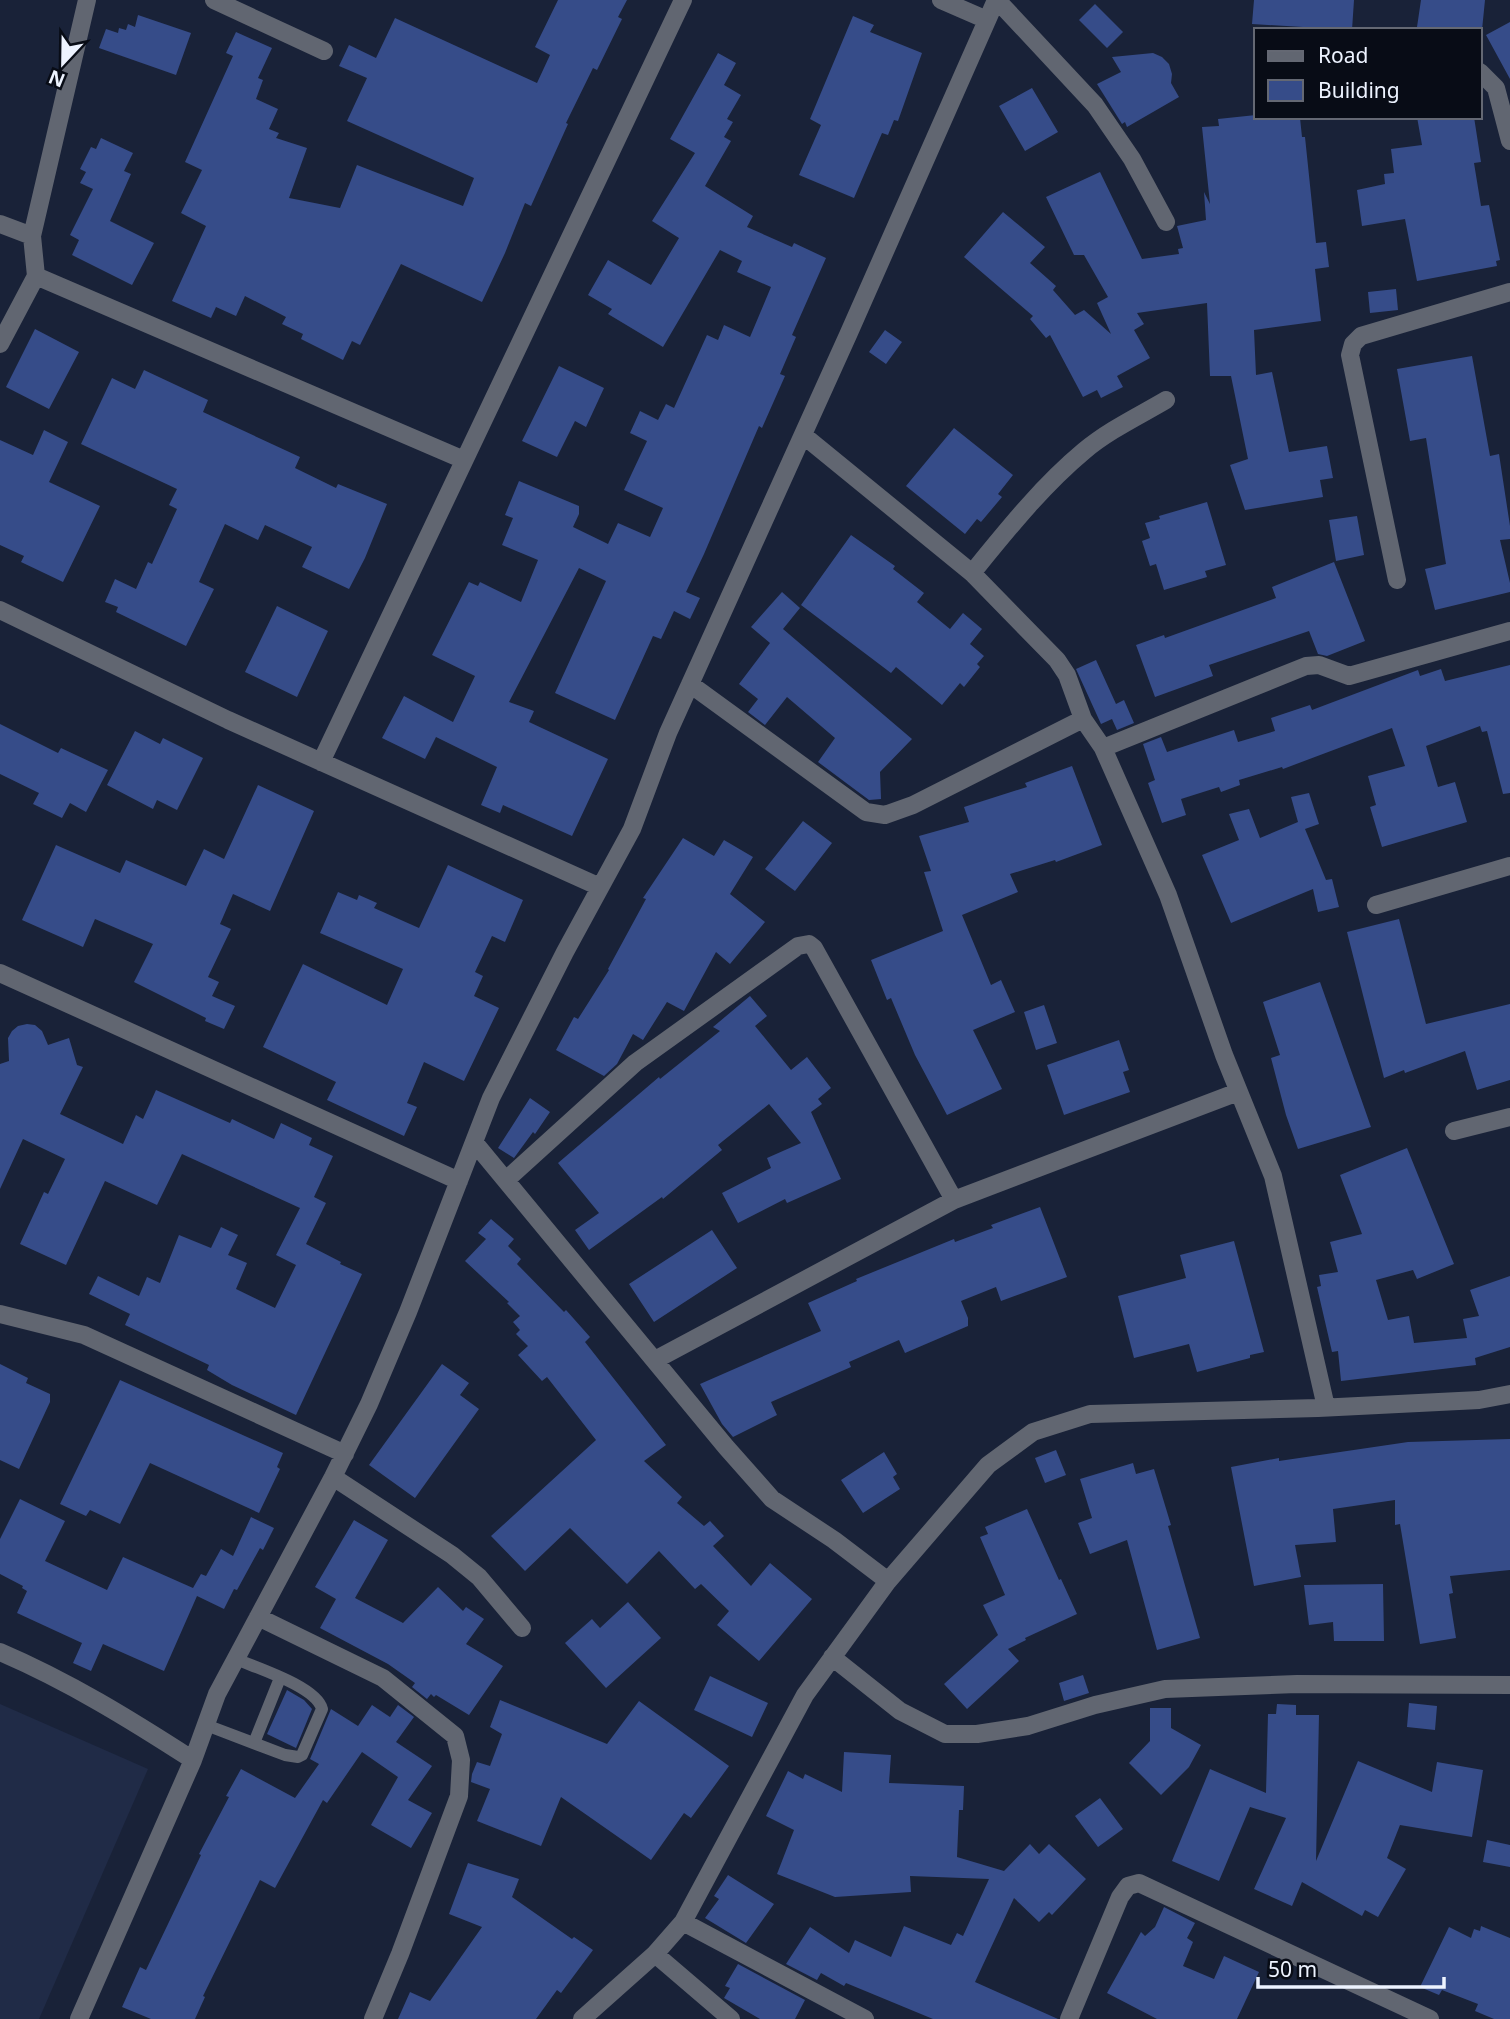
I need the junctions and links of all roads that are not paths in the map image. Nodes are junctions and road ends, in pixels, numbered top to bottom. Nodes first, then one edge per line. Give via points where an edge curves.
1 (87, 0) edge
2 (214, 0) edge
3 (683, 0) edge
4 (941, 0) edge
5 (997, 0) edge
6 (987, 20) junction
7 (324, 51) dead end
8 (1482, 74) edge
9 (1510, 141) edge
10 (1166, 222) dead end
11 (0, 224) edge
12 (32, 236) junction
13 (36, 276) junction
14 (1510, 292) edge
15 (0, 344) edge
16 (1166, 400) dead end
17 (803, 435) junction
18 (464, 460) junction
19 (972, 573) junction
20 (1397, 580) dead end
21 (0, 610) edge
22 (1510, 631) edge
23 (690, 684) junction
24 (1083, 719) junction
25 (1103, 748) junction
26 (321, 762) junction
27 (1510, 866) edge
28 (600, 887) junction
29 (1376, 905) dead end
30 (0, 973) edge
31 (1238, 1092) junction
32 (1510, 1117) edge
33 (1454, 1131) dead end
34 (474, 1142) junction
35 (506, 1180) junction
36 (459, 1181) junction
37 (954, 1200) junction
38 (0, 1314) edge
39 (655, 1360) junction
40 (1510, 1394) edge
41 (1326, 1407) junction
42 (345, 1454) junction
43 (333, 1477) junction
44 (888, 1581) junction
45 (258, 1617) junction
46 (522, 1628) dead end
47 (0, 1652) edge
48 (832, 1657) junction
49 (236, 1660) junction
50 (280, 1678) junction
51 (1510, 1685) edge
52 (206, 1724) junction
53 (254, 1743) junction
54 (192, 1760) junction
55 (683, 1922) junction
56 (655, 1954) junction
57 (79, 2019) edge
58 (373, 2019) edge
59 (582, 2019) edge
60 (731, 2019) edge
61 (865, 2019) edge
62 (1069, 2019) edge
63 (1430, 2019) edge

1 - 12 street
2 - 7 street
3 - 18 street
4 - 6 street
5 - 6 street
5 - 10 street via 1096,104
6 - 17 street
8 - 9 street via 1496,88
11 - 12 street
12 - 13 street
13 - 15 street
13 - 18 street
14 - 20 street via 1361,336 1353,344 1350,355
16 - 19 street via 1084,451 1019,516
17 - 19 street
17 - 23 street
18 - 26 street
19 - 24 street via 1056,660
21 - 26 street
22 - 25 street via 1349,676 1319,665 1306,666
23 - 24 street via 866,812 885,814 913,805
23 - 28 street via 632,829
24 - 25 street
25 - 31 street via 1168,895
26 - 28 street
27 - 29 street
28 - 34 street via 491,1098
30 - 36 street
31 - 37 street
31 - 41 street via 1273,1176
32 - 33 street
34 - 35 street
34 - 36 street
35 - 37 street via 635,1063 798,946 809,944
35 - 39 street
36 - 42 street
37 - 39 street
38 - 42 street via 85,1335
39 - 44 street via 772,1499
40 - 41 street via 1479,1400
41 - 44 street via 1090,1414 1033,1432 988,1465
42 - 43 street
43 - 45 street
43 - 46 street via 452,1555 479,1577
44 - 48 street
45 - 49 street
45 - 58 street via 383,1678 456,1736 461,1760 458,1796
47 - 54 street via 62,1682
48 - 51 street via 900,1711 945,1734 1028,1726 1164,1689
48 - 55 street via 805,1695
49 - 50 lane
49 - 52 street
50 - 53 lane
50 - 53 lane via 314,1695 321,1709 302,1755 285,1755
52 - 53 lane
52 - 54 street
54 - 57 street
55 - 56 street
55 - 61 street
56 - 59 street
56 - 60 street
62 - 63 street via 1120,1896 1128,1886 1139,1883

